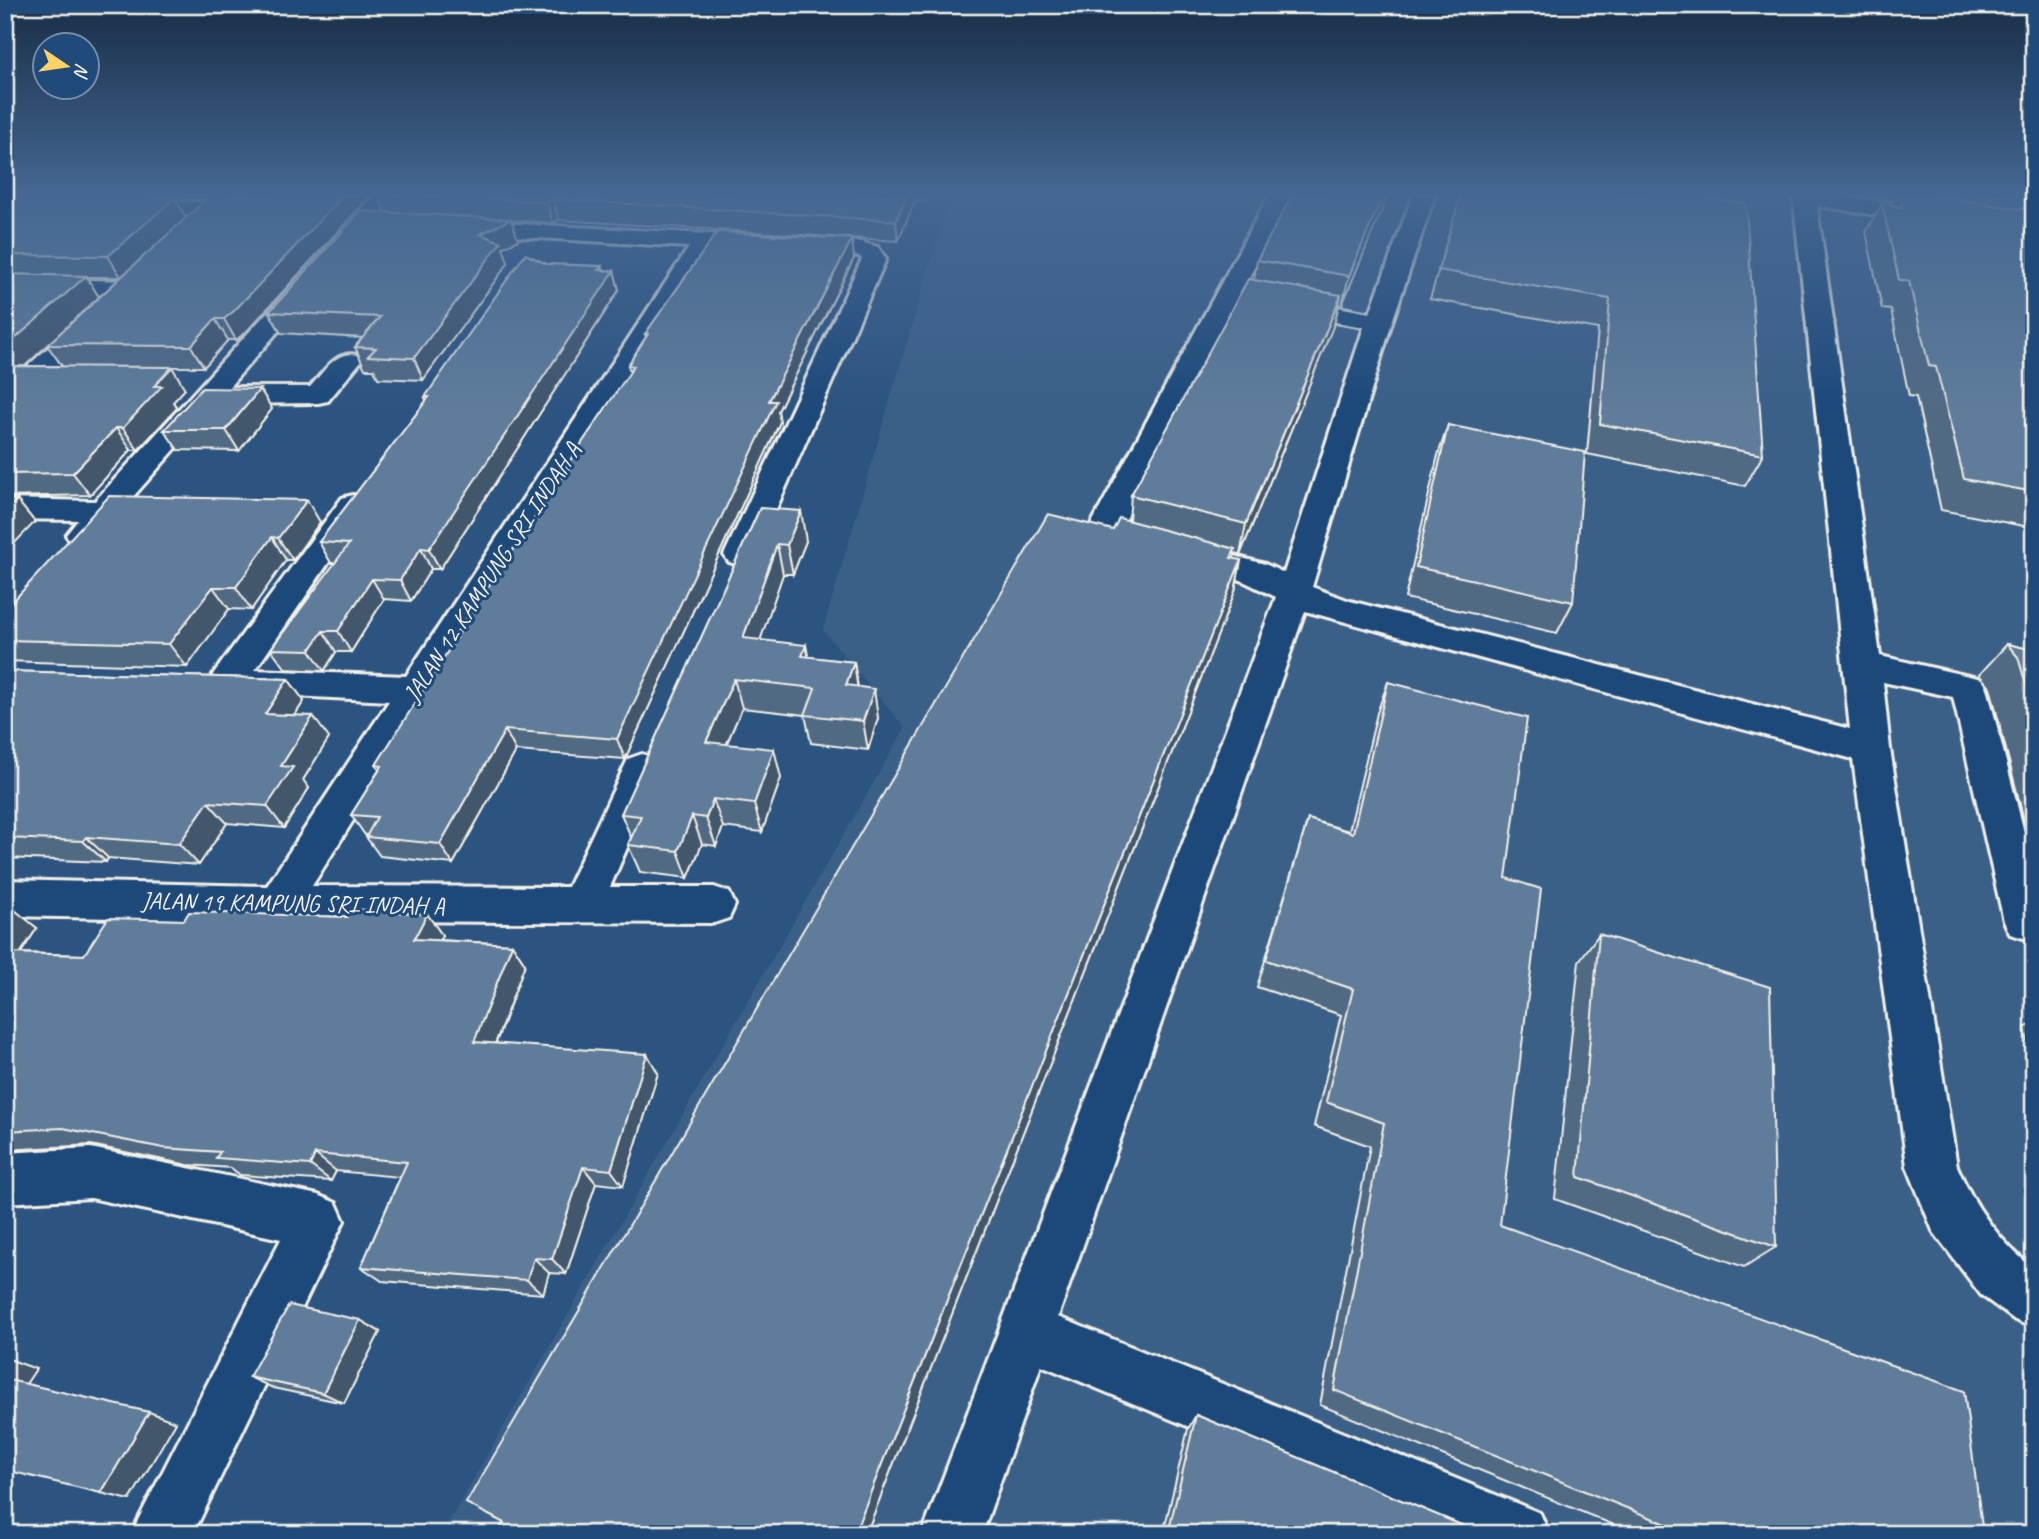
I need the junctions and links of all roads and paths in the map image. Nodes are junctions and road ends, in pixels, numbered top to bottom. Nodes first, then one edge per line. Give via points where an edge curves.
1 (333, 267) edge
2 (688, 267) edge
3 (870, 267) edge
4 (1243, 267) edge
5 (1399, 267) edge
6 (1813, 267) edge
7 (147, 271) edge
8 (5, 285) edge
9 (128, 288) junction
10 (1228, 295) junction
11 (1379, 323) junction
12 (348, 361) dead end
13 (19, 377) edge
14 (73, 377) edge
15 (182, 378) dead end
16 (215, 387) junction
17 (371, 480) edge
18 (5, 509) edge
19 (105, 511) junction
20 (68, 551) edge
21 (724, 589) edge
22 (1294, 593) junction
23 (1863, 665) junction
24 (416, 689) junction
25 (655, 741) edge
26 (1871, 749) junction
27 (5, 898) edge
28 (278, 904) junction
29 (714, 905) dead end
30 (580, 906) junction
31 (2034, 923) edge
32 (5, 1178) edge
33 (2034, 1301) edge
34 (1026, 1331) junction
35 (161, 1534) edge
36 (952, 1534) edge
37 (1519, 1534) edge

1 - 16 street
2 - 24 street, JALAN 12 KAMPUNG SRI INDAH A
3 - 21 street
4 - 10 street
5 - 11 street
6 - 23 street
7 - 9 street
8 - 9 street
9 - 13 street
10 - 11 street
10 - 22 street via 1103,532 1253,572
11 - 22 street
12 - 16 street via 318,396
13 - 14 street
15 - 16 street
16 - 19 street
17 - 24 street via 213,682
18 - 19 street
19 - 20 street
22 - 26 street via 1350,613
22 - 34 street
23 - 26 street
23 - 31 street via 1969,688 2025,921
24 - 28 street, JALAN 12 KAMPUNG SRI INDAH A
25 - 30 street
26 - 33 street via 1932,1166 1951,1213 2000,1276
27 - 28 street, JALAN 19 KAMPUNG SRI INDAH A
28 - 30 street, JALAN 19 KAMPUNG SRI INDAH A
29 - 30 street, JALAN 19 KAMPUNG SRI INDAH A
32 - 35 street via 91,1173 318,1221
34 - 36 street
34 - 37 street

